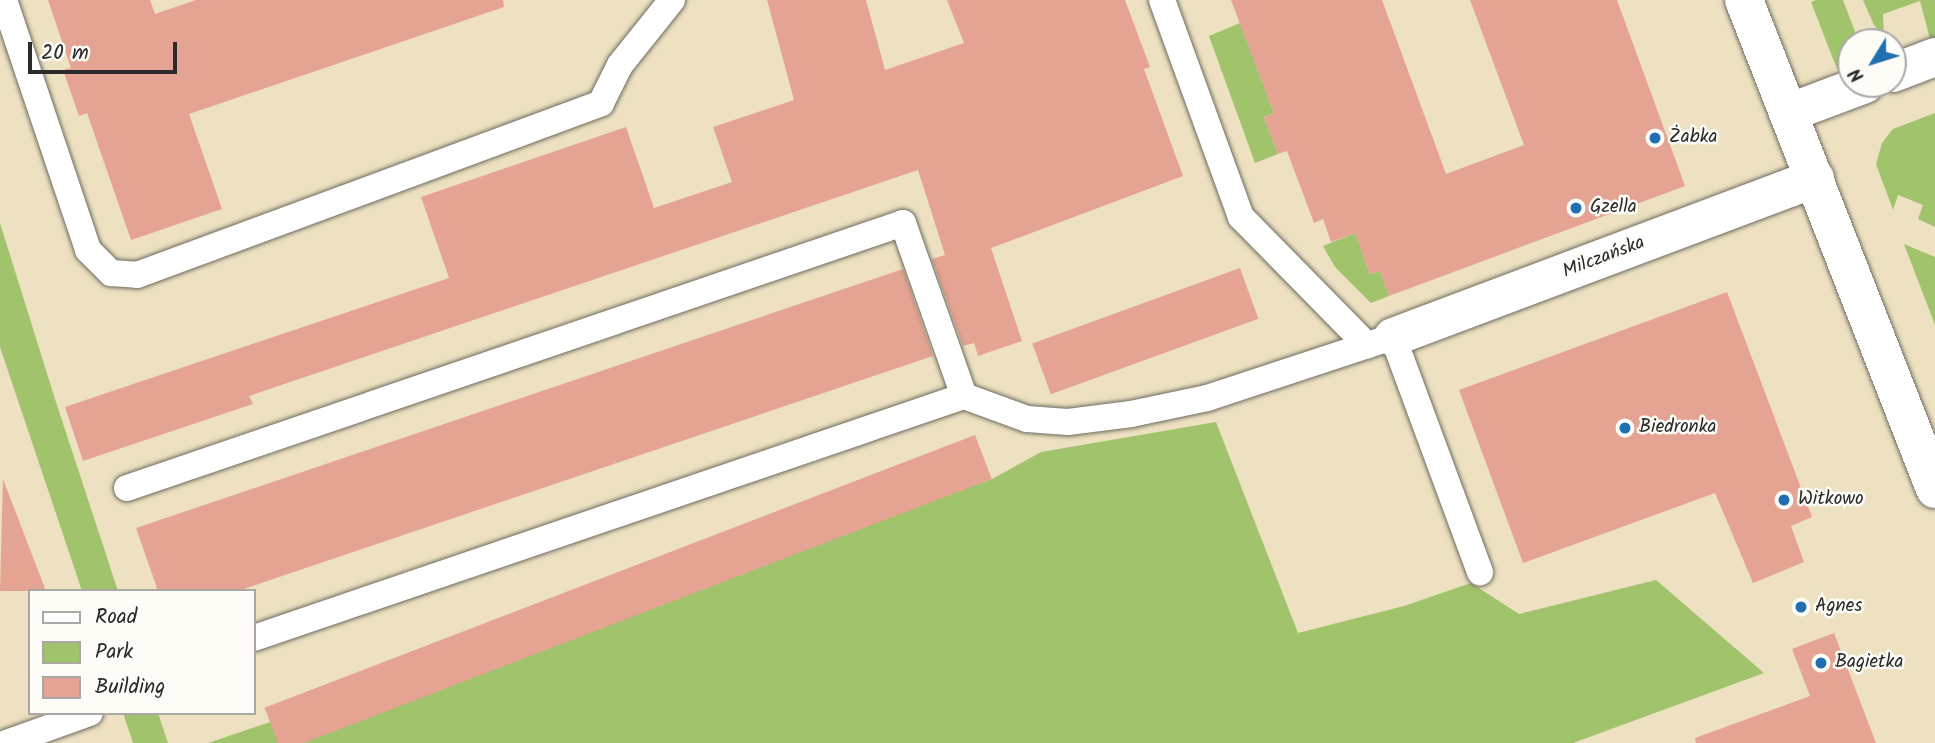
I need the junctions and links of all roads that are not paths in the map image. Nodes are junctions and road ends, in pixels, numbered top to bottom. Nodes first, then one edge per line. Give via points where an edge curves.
1 (4, 0) edge
2 (672, 0) edge
3 (1162, 0) edge
4 (1744, 0) edge
5 (1935, 57) edge
6 (1907, 68) edge
7 (1837, 95) edge
8 (1788, 113) junction
9 (1815, 178) junction
10 (1380, 341) junction
11 (964, 396) junction
12 (127, 488) dead end
13 (1935, 489) edge
14 (1480, 572) dead end
15 (256, 637) edge
16 (84, 715) edge
17 (6, 743) edge

1 - 2 lane via 88,250 111,273 137,275 601,103 620,65
3 - 10 lane via 1241,217
4 - 8 street
5 - 6 street
7 - 8 street
8 - 9 street
9 - 10 street, Milczańska
9 - 13 street
10 - 11 lane via 1207,398 1068,422 1027,419
10 - 14 lane
11 - 12 lane via 903,223
11 - 15 lane
16 - 17 lane

